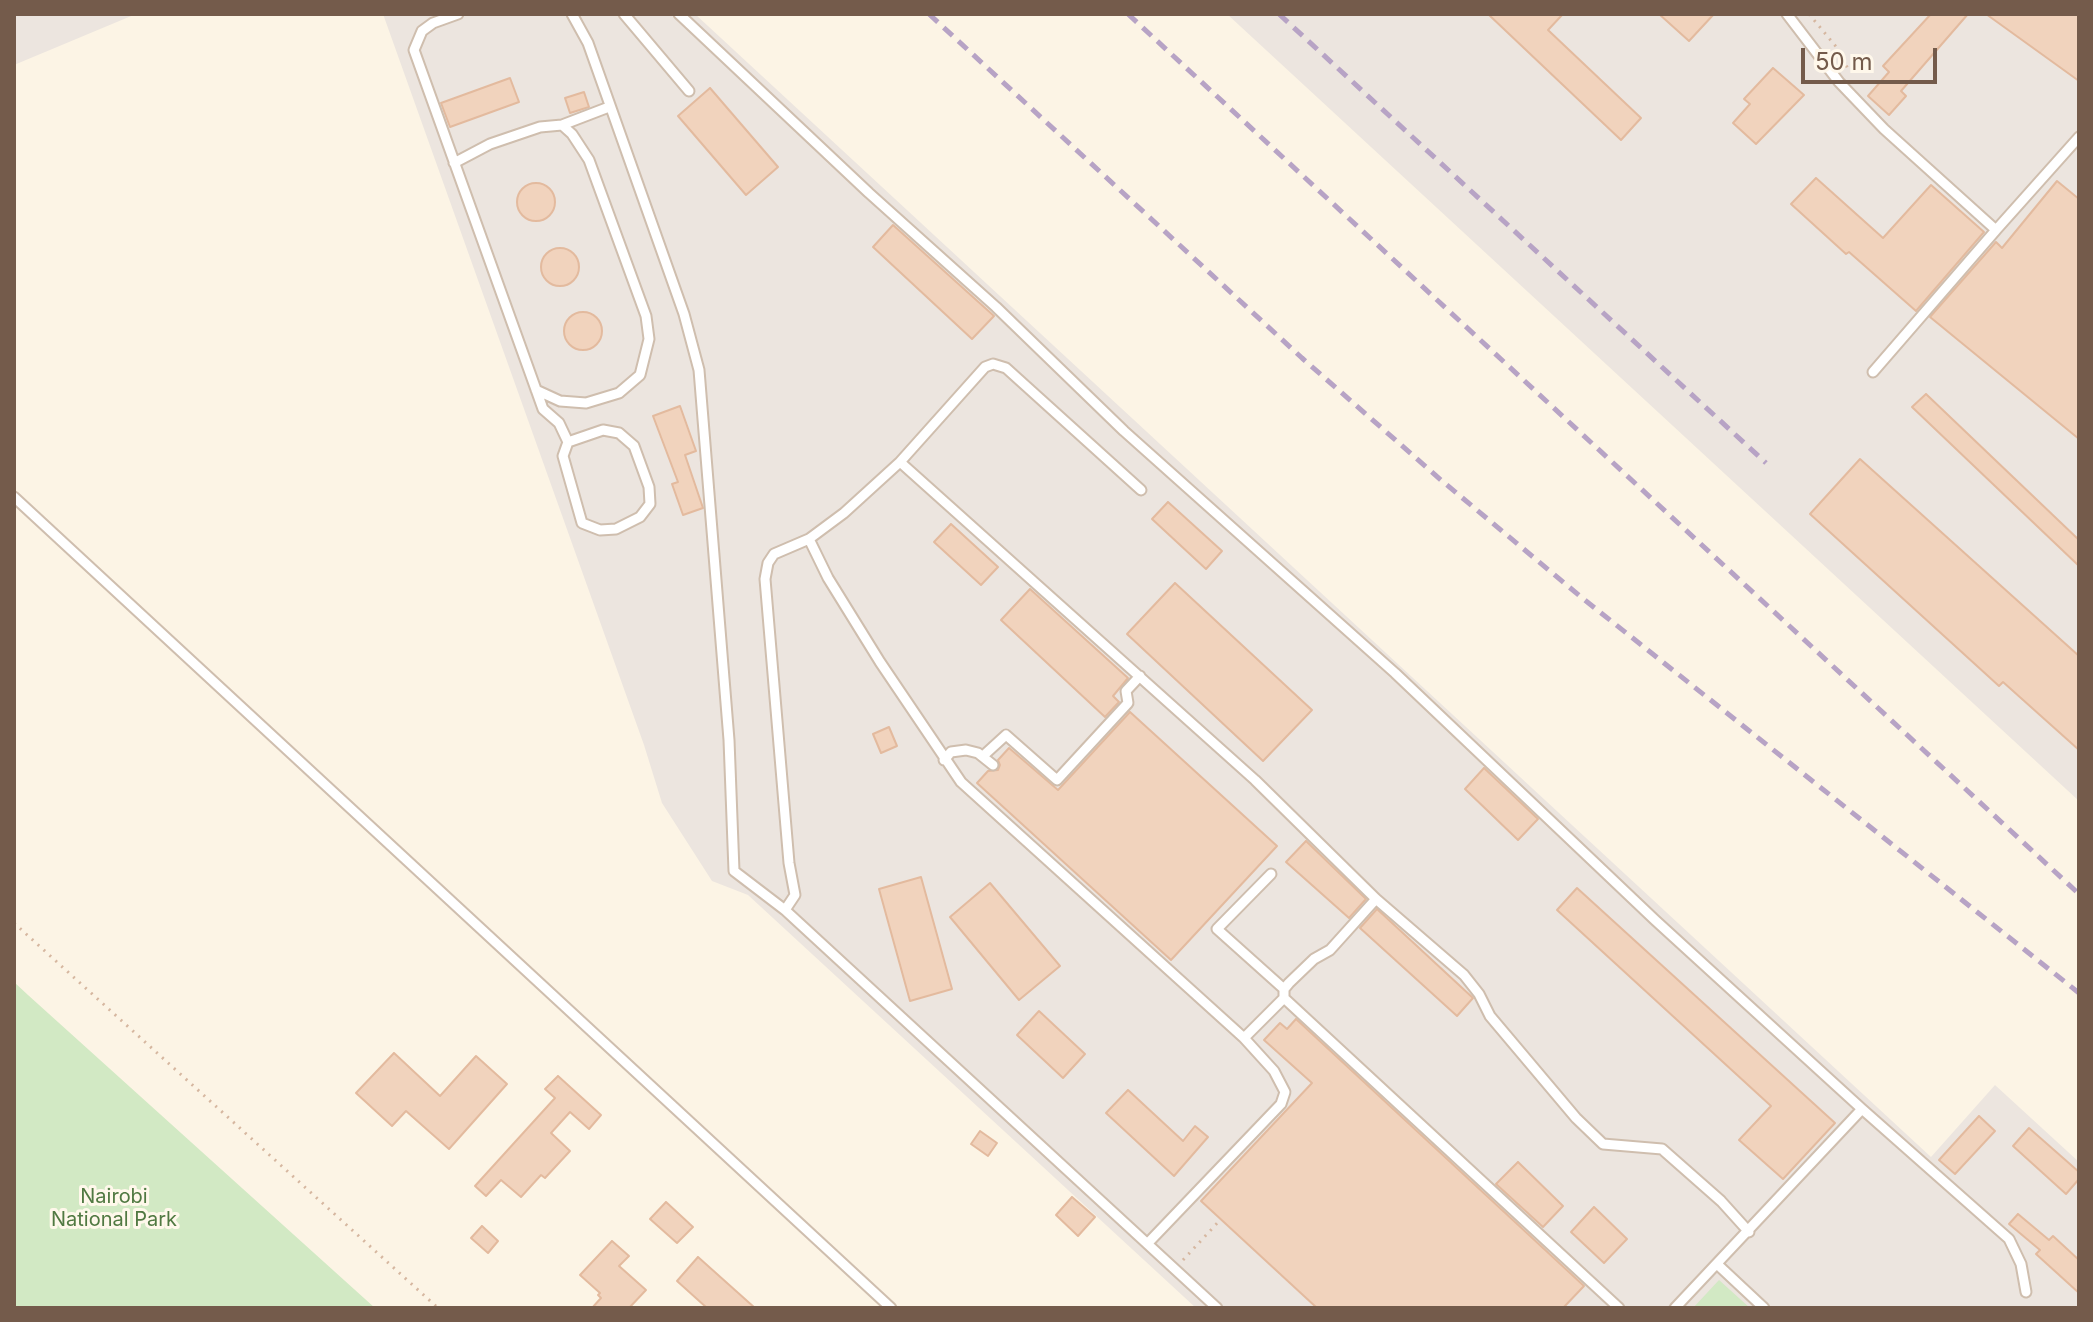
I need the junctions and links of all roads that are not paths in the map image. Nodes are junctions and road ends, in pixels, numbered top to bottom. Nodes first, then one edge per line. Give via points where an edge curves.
1 (458, 14) edge
2 (572, 14) edge
3 (624, 14) edge
4 (679, 14) edge
5 (1787, 14) edge
6 (689, 91) dead end
7 (609, 107) junction
8 (562, 125) junction
9 (2079, 137) edge
10 (454, 163) junction
11 (1996, 230) junction
12 (1873, 372) dead end
13 (536, 390) junction
14 (568, 442) junction
15 (900, 462) junction
16 (1141, 490) dead end
17 (14, 497) edge
18 (809, 539) junction
19 (1140, 676) junction
20 (983, 756) junction
21 (944, 760) junction
22 (993, 765) dead end
23 (1271, 874) dead end
24 (1376, 899) junction
25 (785, 910) junction
26 (1284, 993) junction
27 (1244, 1038) junction
28 (1862, 1109) junction
29 (1749, 1232) junction
30 (1148, 1243) junction
31 (1718, 1265) junction
32 (2026, 1292) dead end
33 (891, 1308) edge
34 (1217, 1308) edge
35 (1619, 1308) edge
36 (1675, 1308) edge
37 (1764, 1308) edge

1 - 10 lane via 422,31 414,50
2 - 7 lane via 588,43
3 - 6 lane
4 - 28 lane
5 - 11 lane via 1839,82 1884,129
7 - 8 lane
7 - 25 lane via 699,370 729,740 734,871
8 - 10 lane via 490,144
8 - 13 lane via 589,160 646,316 649,339 640,375 619,393 586,403 560,401
9 - 11 lane
10 - 13 lane
11 - 12 lane
13 - 14 lane
14 - 14 lane via 563,456 582,523 616,529 640,517 650,504 649,487 634,446 619,433 603,430
15 - 16 lane via 993,364 1006,368
15 - 18 lane
15 - 19 lane
17 - 33 lane
18 - 21 lane via 828,578
18 - 25 lane via 774,554 765,579 795,895
19 - 20 lane via 1126,691 1128,703 1057,780 1006,735
19 - 24 lane
20 - 21 lane via 966,750 951,752
20 - 22 lane
21 - 27 lane via 961,782
23 - 26 lane via 1217,929
24 - 26 lane
24 - 29 lane via 1464,975 1490,1016 1603,1144 1662,1149
25 - 30 lane
26 - 27 lane
26 - 35 lane
27 - 30 lane via 1274,1071 1285,1092 1281,1104
28 - 29 lane
28 - 32 lane via 2009,1239
29 - 31 lane
30 - 34 lane
31 - 36 lane
31 - 37 lane

